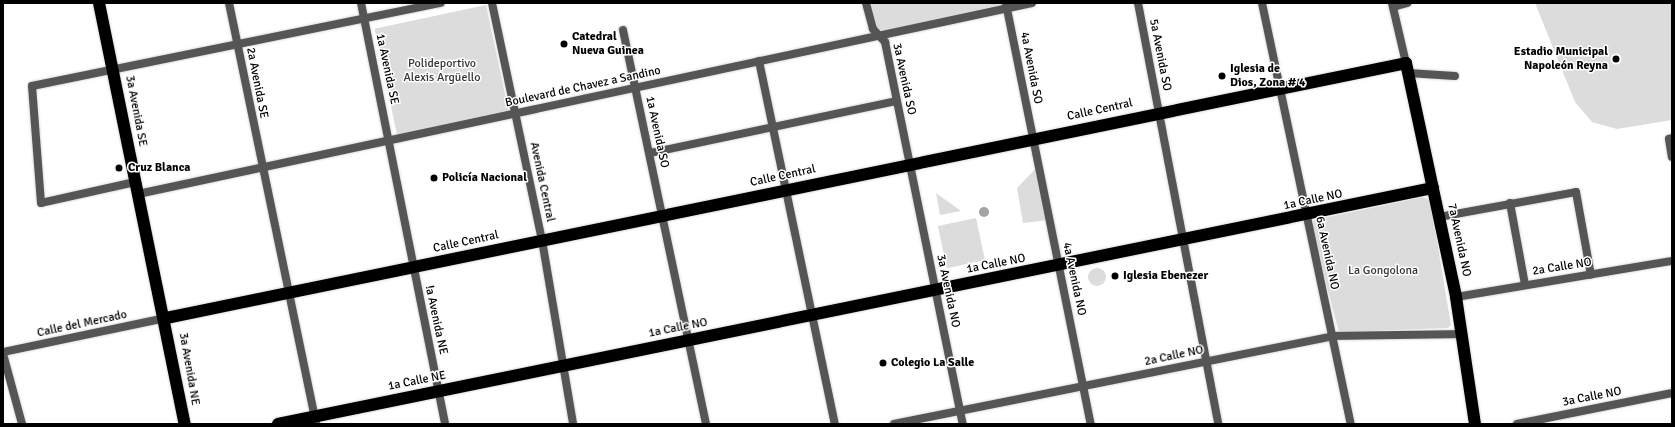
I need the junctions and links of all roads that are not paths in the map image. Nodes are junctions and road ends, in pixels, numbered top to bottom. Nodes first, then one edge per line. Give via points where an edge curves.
1 (99, 3) edge
2 (229, 3) edge
3 (361, 3) edge
4 (441, 3) edge
5 (492, 3) edge
6 (866, 3) edge
7 (1032, 3) edge
8 (1138, 3) edge
9 (1262, 3) edge
10 (1407, 3) edge
11 (1393, 5) edge
12 (1007, 6) edge
13 (364, 19) junction
14 (623, 30) dead end
15 (881, 35) junction
16 (237, 45) junction
17 (759, 61) junction
18 (1407, 68) junction
19 (114, 70) junction
20 (1455, 76) dead end
21 (1280, 87) junction
22 (636, 88) junction
23 (896, 100) junction
24 (1158, 112) junction
25 (515, 114) junction
26 (773, 127) junction
27 (1032, 138) junction
28 (1672, 138) edge
29 (390, 140) junction
30 (650, 153) junction
31 (1672, 157) edge
32 (909, 164) junction
33 (262, 168) junction
34 (137, 188) junction
35 (1433, 188) junction
36 (786, 189) junction
37 (1510, 203) junction
38 (662, 215) junction
39 (1307, 216) junction
40 (1439, 216) junction
41 (542, 240) junction
42 (1182, 241) junction
43 (1672, 261) edge
44 (1059, 266) junction
45 (413, 267) junction
46 (1591, 274) junction
47 (1525, 285) junction
48 (935, 291) junction
49 (290, 293) junction
50 (1456, 297) junction
51 (813, 316) junction
52 (166, 318) junction
53 (1462, 334) junction
54 (1333, 336) junction
55 (688, 341) junction
56 (3, 353) edge
57 (1207, 362) junction
58 (563, 366) junction
59 (1083, 387) junction
60 (439, 391) junction
61 (1672, 393) edge
62 (960, 411) junction
63 (316, 420) edge
64 (22, 424) edge
65 (185, 424) edge
66 (278, 424) edge
67 (445, 424) edge
68 (573, 424) edge
69 (706, 424) edge
70 (836, 424) edge
71 (894, 424) edge
72 (963, 424) edge
73 (1091, 424) edge
74 (1218, 424) edge
75 (1351, 424) edge
76 (1475, 424) edge
77 (1517, 424) edge

1 - 19 highway, 3a Avenida SE
2 - 16 street, 2a Avenida SE
3 - 13 street, 1a Avenida SE
4 - 13 street
5 - 25 street, Avenida Central
6 - 15 street, 3a Avenida SO via 873,29
7 - 12 street, Boulevard de Chavez a Sandino
8 - 24 street, 5a Avenida SO
9 - 21 street, 6a Avenida NO
10 - 11 street
11 - 18 street
12 - 15 street, Boulevard de Chavez a Sandino
12 - 27 street, 4a Avenida SO
13 - 16 street
13 - 29 street, 1a Avenida SE
14 - 22 street, 1a Avenida SO
15 - 17 street, Boulevard de Chavez a Sandino
15 - 23 street, 3a Avenida SO
16 - 19 street
16 - 33 street, 2a Avenida SE
17 - 22 street, Boulevard de Chavez a Sandino
17 - 26 street
18 - 20 street
18 - 21 highway, Calle Central
18 - 35 highway, 7a Avenida NO
19 - 34 highway, 3a Avenida SE
19 - 34 street, Boulevard de Chavez a Sandino via 32,86 41,203
21 - 24 highway, Calle Central
21 - 39 street, 6a Avenida NO
22 - 25 street, Boulevard de Chavez a Sandino
22 - 30 street, 1a Avenida SO
23 - 26 street
23 - 32 street, 3a Avenida SO
24 - 27 highway, Calle Central
24 - 42 street, 5a Avenida SO
25 - 29 street, Boulevard de Chavez a Sandino
25 - 41 street, Avenida Central
26 - 30 street
26 - 36 street
27 - 32 highway, Calle Central
27 - 44 street, 4a Avenida NO
28 - 31 street via 1669,139
29 - 33 street, Boulevard de Chavez a Sandino
29 - 45 street, 1a Avenida SE
30 - 38 street, 1a Avenida SO
32 - 36 highway, Calle Central
32 - 48 street, 3a Avenida NO
33 - 34 street, Boulevard de Chavez a Sandino
33 - 49 street, 2a Avenida SE
34 - 52 highway, 3a Avenida SE
35 - 39 highway, 1a Calle NO
35 - 40 highway, 7a Avenida NO
36 - 38 highway, Calle Central
36 - 51 street
37 - 40 street
37 - 46 street via 1576,192
37 - 47 street
38 - 41 highway, Calle Central
38 - 55 street, 1a Avenida SO
39 - 42 highway, 1a Calle NO
39 - 54 street, 6a Avenida NO
40 - 50 highway, 7a Avenida NO
41 - 45 highway, Calle Central
41 - 58 street, Avenida Central
42 - 44 highway, 1a Calle NO
42 - 57 street, 5a Avenida SO
43 - 46 street, 2a Calle NO
44 - 48 highway, 1a Calle NO
44 - 59 street, 4a Avenida NO
45 - 49 highway, Calle Central
45 - 60 street, !a Avenida NE
46 - 47 street, 2a Calle NO
47 - 50 street, 2a Calle NO
48 - 51 highway, 1a Calle NO
48 - 62 street, 3a Avenida NO
49 - 52 highway, Calle Central
49 - 63 street, 2a Avenida SE
50 - 53 highway, 7a Avenida NO
51 - 55 highway, 1a Calle NO
51 - 70 street
52 - 56 street, Calle del Mercado
52 - 65 highway, 3a Avenida NE
53 - 54 street, 2a Calle NO
53 - 76 highway, 7a Avenida NO
54 - 57 street, 2a Calle NO
54 - 75 street, 6a Avenida NO
55 - 58 highway, 1a Calle NO
55 - 69 street, 1a Avenida SO
56 - 64 street
57 - 59 street, 2a Calle NO
57 - 74 street, 5a Avenida SO
58 - 60 highway, 1a Calle NE
58 - 68 street, Avenida Central
59 - 62 street, 2a Calle NO
59 - 73 street, 4a Avenida NO
60 - 63 highway, 1a Calle NE
60 - 67 street, !a Avenida NE
61 - 77 street, 3a Calle NO
62 - 71 street, 2a Calle NO
62 - 72 street, 3a Avenida NO
63 - 66 highway, 1a Calle NE

